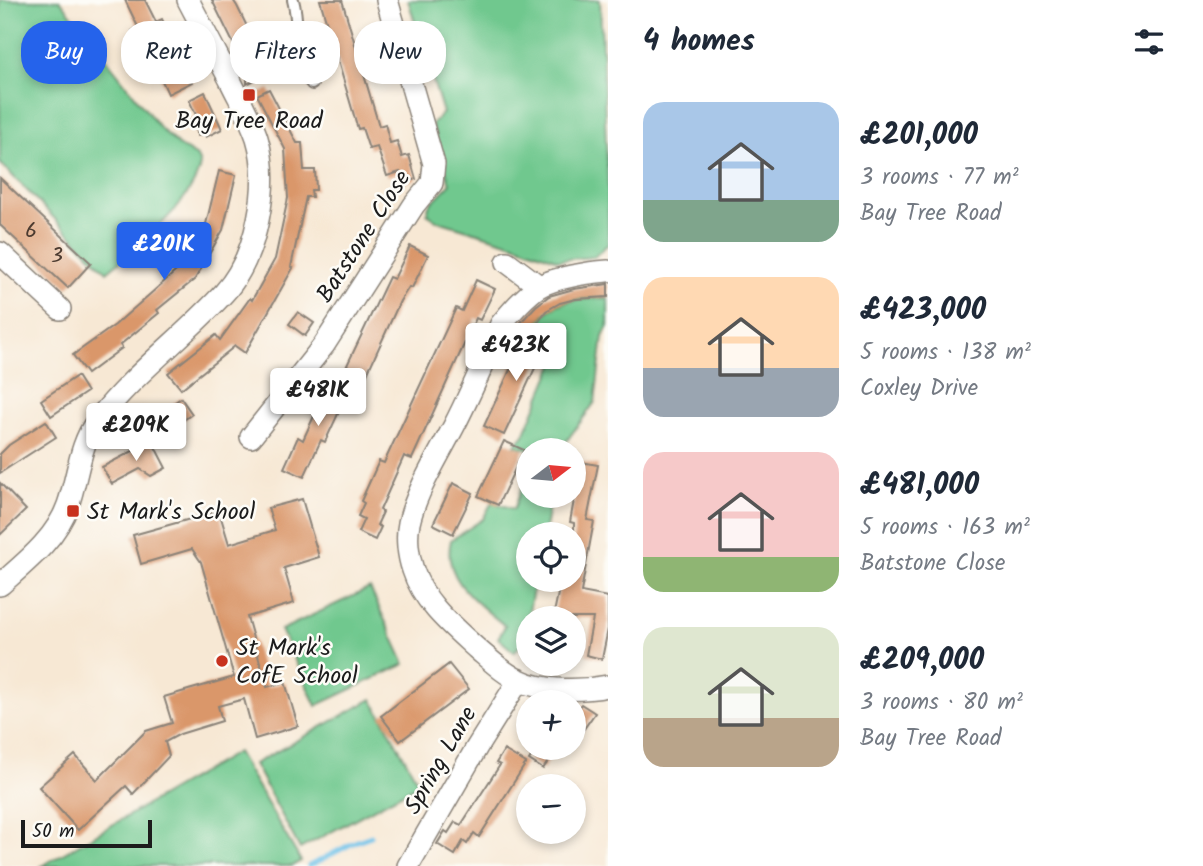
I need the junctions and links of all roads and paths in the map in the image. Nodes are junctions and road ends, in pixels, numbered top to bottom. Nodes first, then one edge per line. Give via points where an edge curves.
1 (188, 0) edge
2 (293, 0) edge
3 (387, 0) edge
4 (297, 21) edge
5 (0, 253) edge
6 (507, 262) dead end
7 (608, 271) edge
8 (539, 286) junction
9 (60, 309) dead end
10 (251, 437) dead end
11 (0, 585) edge
12 (519, 680) junction
13 (608, 686) edge
14 (408, 866) edge

1 - 11 street via 257,140 261,167 256,231 244,266 226,290 96,422 85,440 68,507 56,530
2 - 4 lane
3 - 10 street, Batstone Close via 434,164 432,183 324,345
5 - 9 street
6 - 8 street
7 - 8 street
8 - 12 street via 501,324 418,500 408,539 411,567 424,593 449,623
12 - 13 street via 585,690
12 - 14 street, Spring Lane

